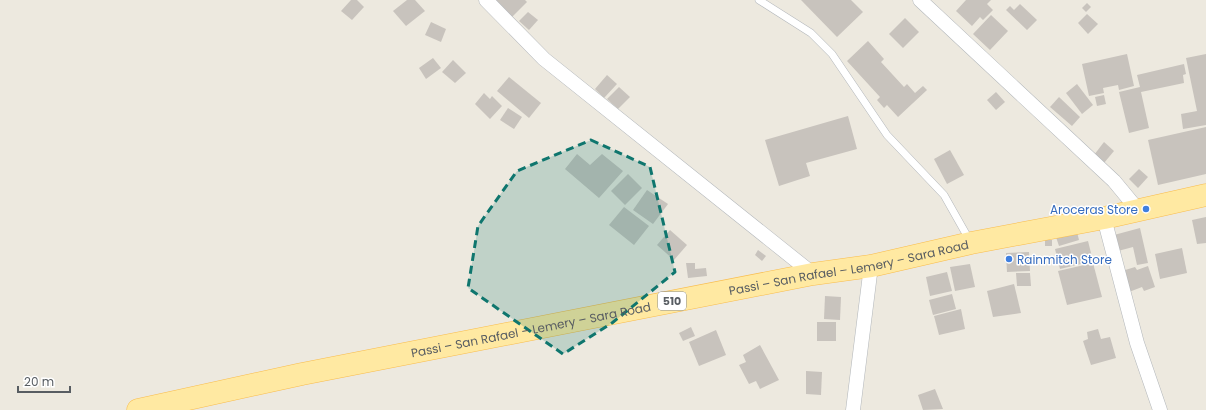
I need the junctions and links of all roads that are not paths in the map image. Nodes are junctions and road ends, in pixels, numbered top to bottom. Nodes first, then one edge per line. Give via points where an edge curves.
1 (486, 0) edge
2 (759, 0) edge
3 (920, 0) edge
4 (1206, 195) edge
5 (1138, 210) junction
6 (1104, 218) junction
7 (971, 243) junction
8 (871, 266) junction
9 (813, 274) junction
10 (138, 410) edge
11 (853, 410) edge
12 (1160, 410) edge

1 - 9 street via 544,59
2 - 7 lane via 811,33 832,54 887,135 944,195
3 - 5 street via 1114,181
4 - 5 main road, Passi – San Rafael – Lemery – Sara Road / 510
5 - 6 main road, Passi – San Rafael – Lemery – Sara Road / 510
6 - 7 main road, Passi – San Rafael – Lemery – Sara Road / 510
6 - 12 street via 1136,343
7 - 8 main road, Passi – San Rafael – Lemery – Sara Road / 510
8 - 9 main road, Passi – San Rafael – Lemery – Sara Road / 510
8 - 11 street
9 - 10 main road, Passi – San Rafael – Lemery – Sara Road / 510 via 302,374

